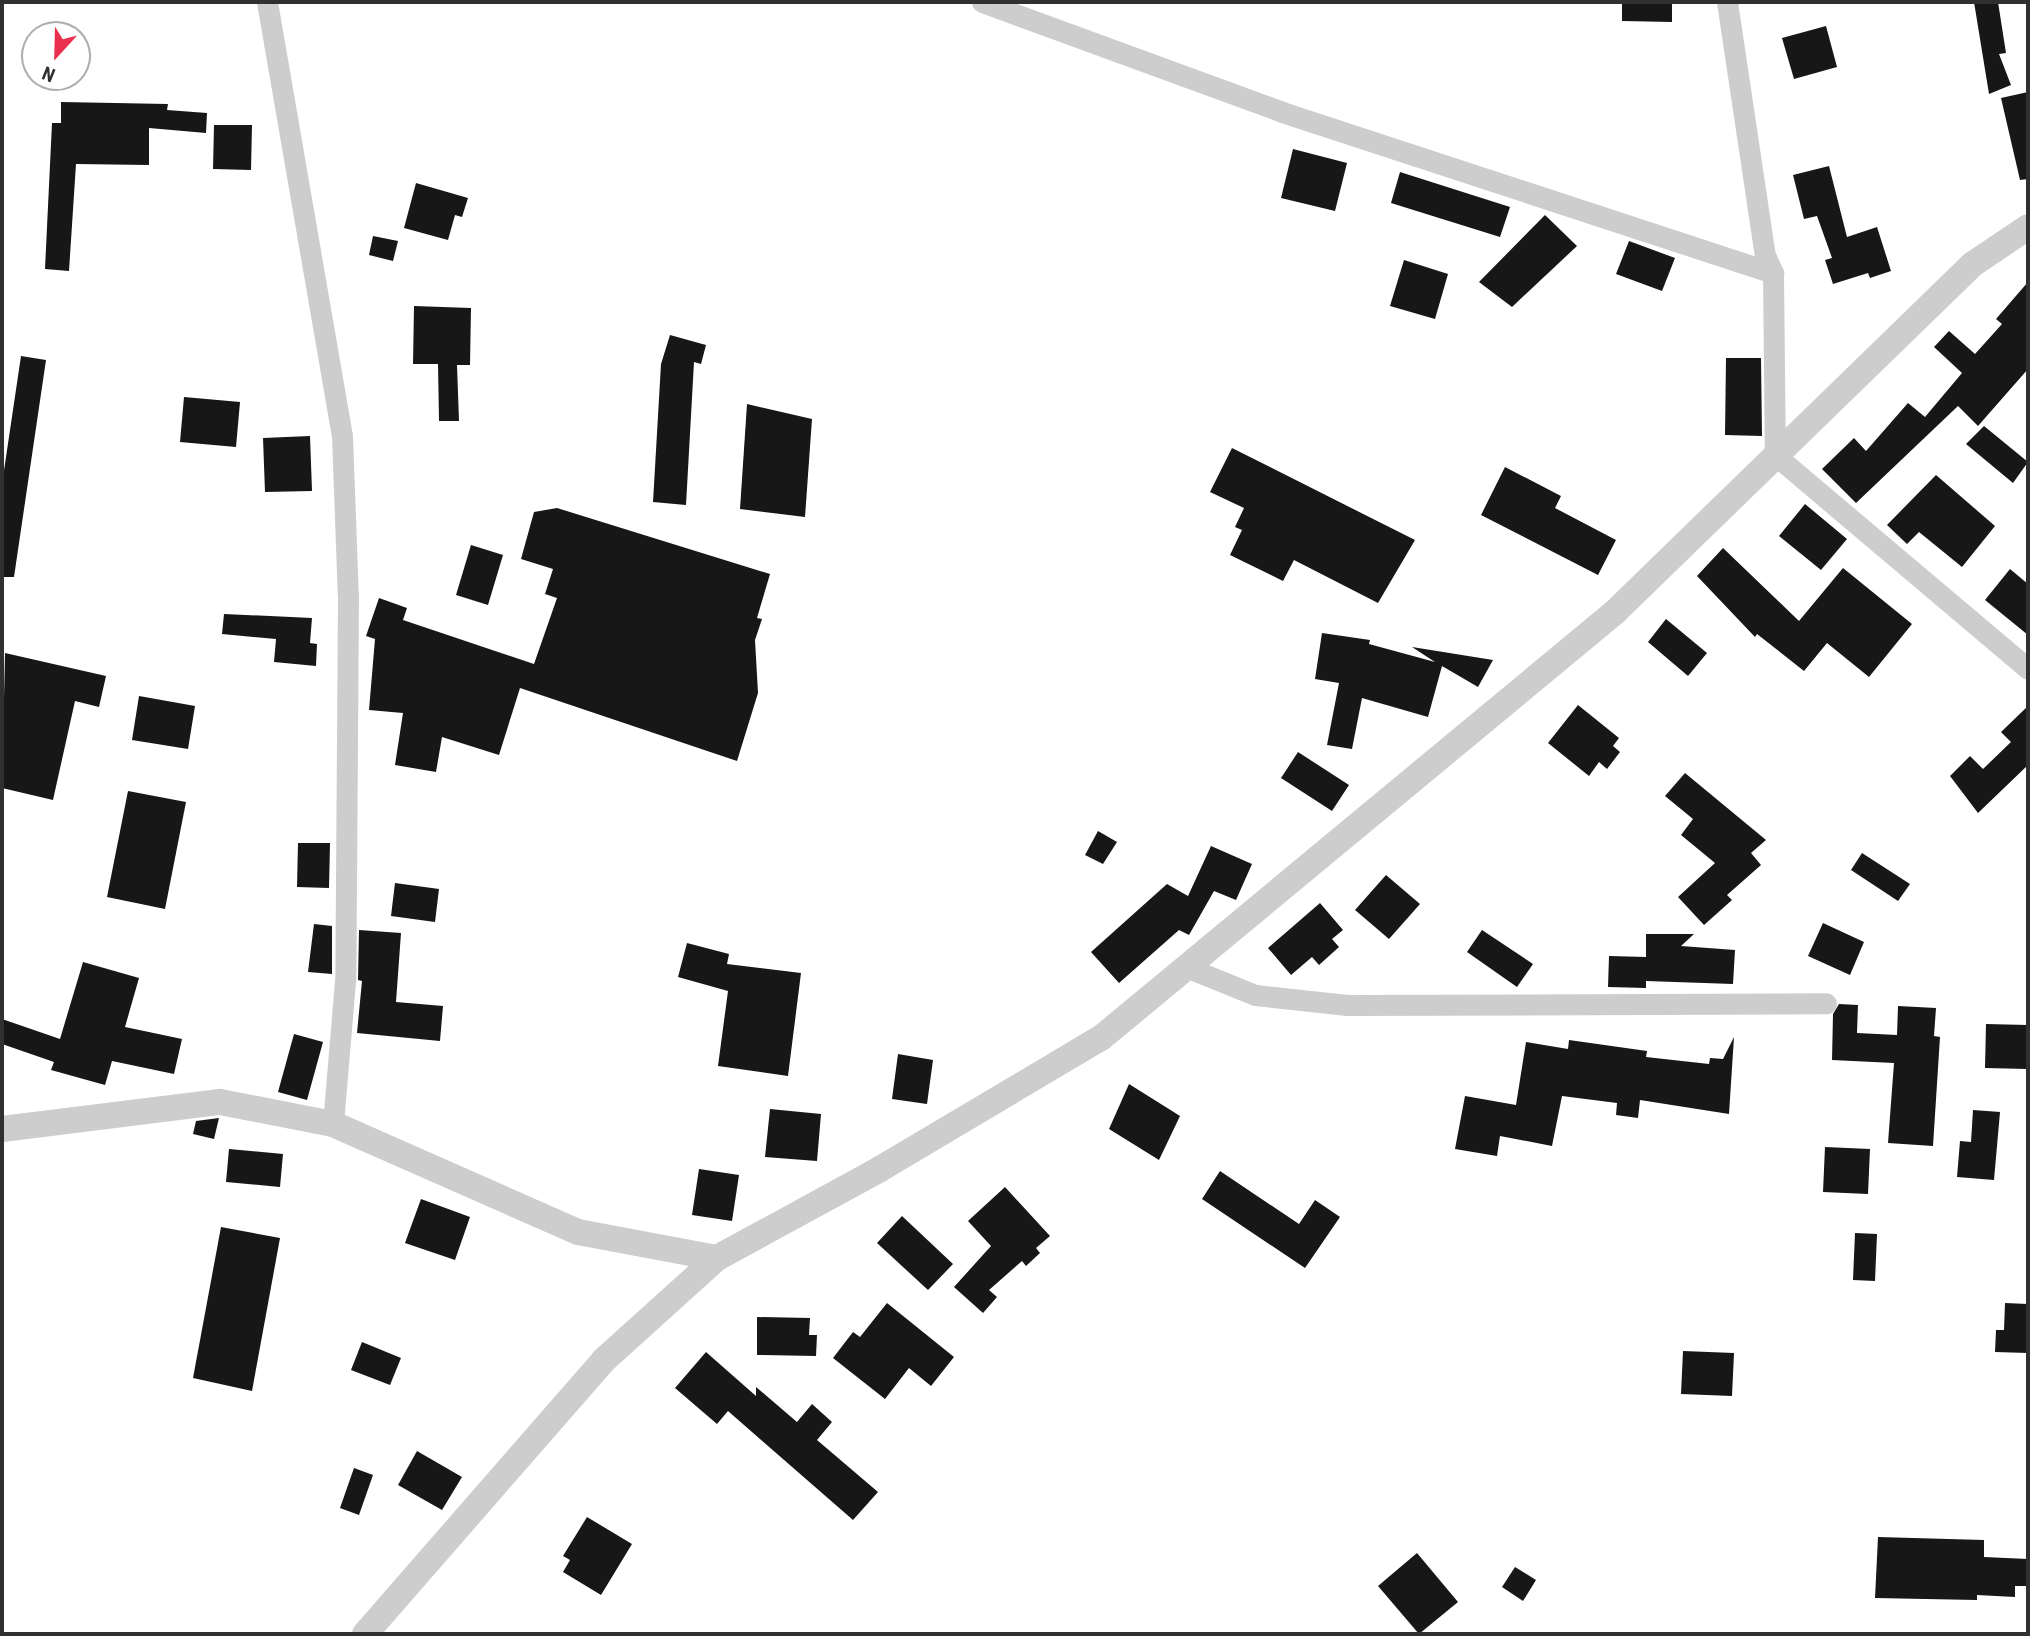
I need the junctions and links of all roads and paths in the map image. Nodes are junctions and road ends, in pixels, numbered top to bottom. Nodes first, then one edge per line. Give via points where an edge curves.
1 (267, 2) edge
2 (982, 2) edge
3 (1727, 2) edge
4 (2028, 226) edge
5 (1773, 273) junction
6 (1775, 455) junction
7 (2028, 669) edge
8 (1186, 967) junction
9 (1826, 1003) dead end
10 (333, 1124) junction
11 (2, 1129) edge
12 (717, 1258) junction
13 (365, 1634) edge

1 - 10 street via 342,436 348,596 345,954
2 - 5 street via 1282,112
3 - 5 street via 1765,255
4 - 6 street via 1973,264
5 - 6 street
6 - 7 street
6 - 8 street via 1615,612
8 - 9 street via 1255,995 1347,1005
8 - 12 street via 1101,1038 880,1169
10 - 11 street via 220,1102
10 - 12 street via 578,1232
12 - 13 street via 604,1360

